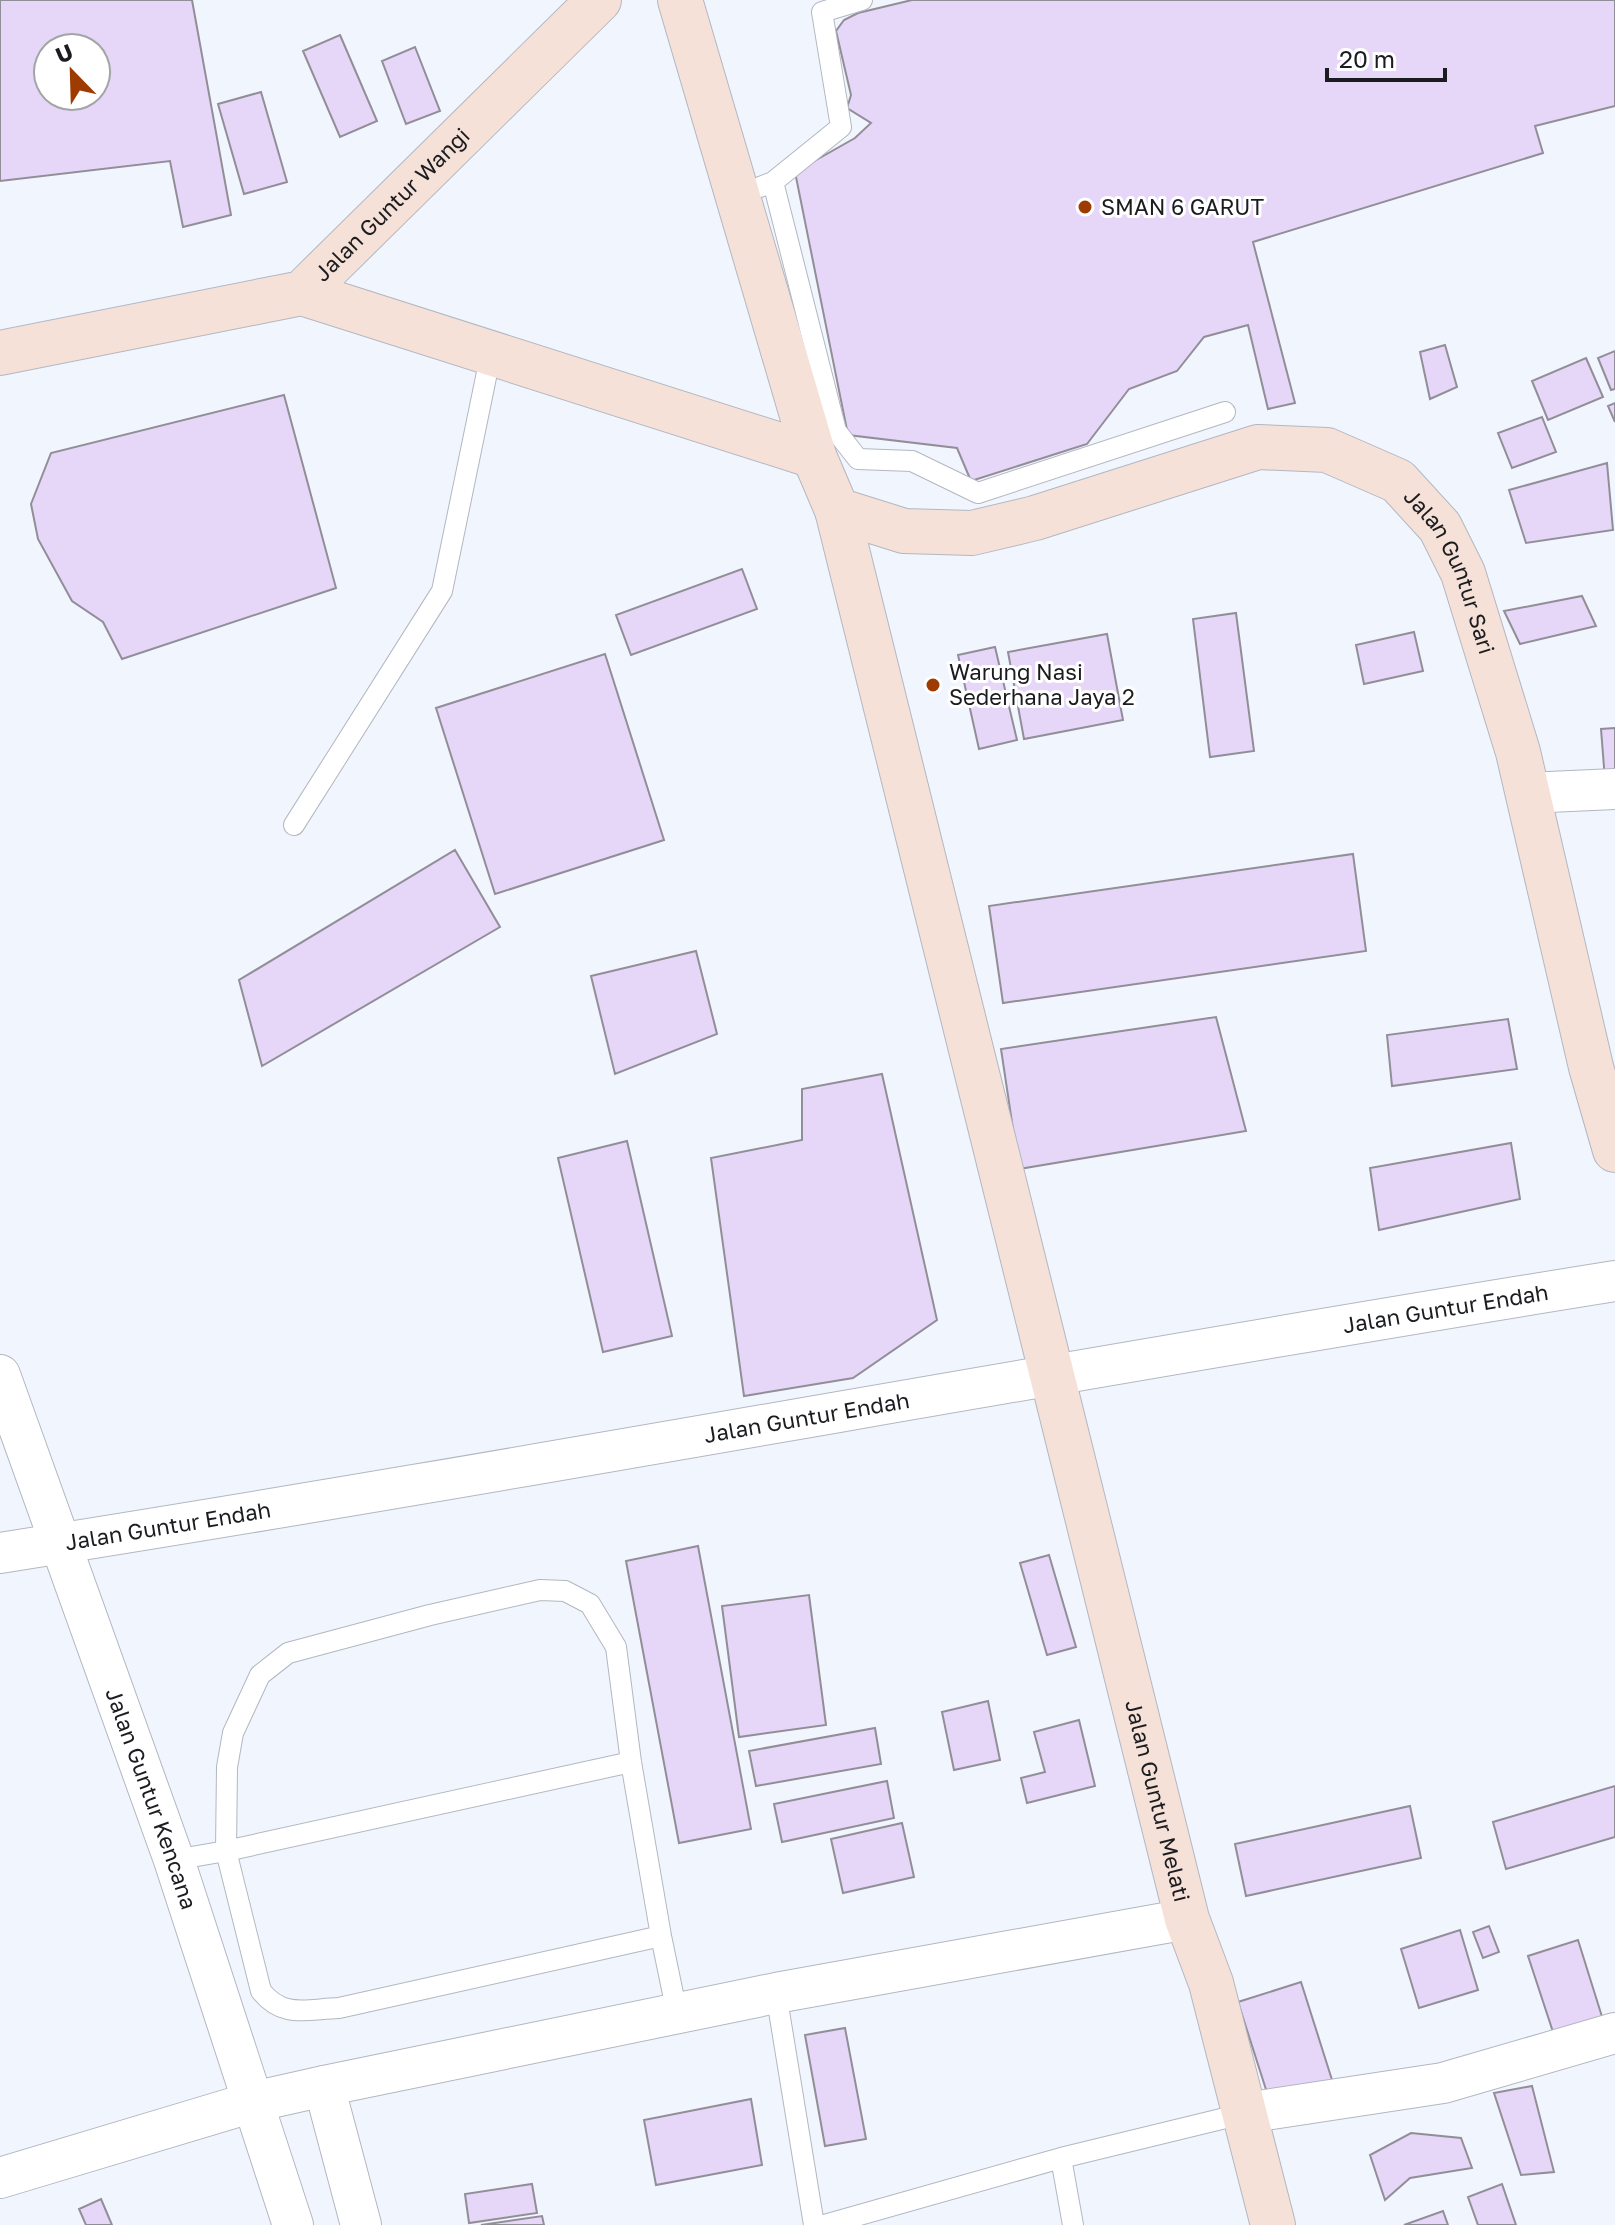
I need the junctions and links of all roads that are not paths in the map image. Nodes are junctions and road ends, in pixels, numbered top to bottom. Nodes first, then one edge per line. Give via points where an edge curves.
1 (599, 0) edge
2 (680, 0) edge
3 (862, 0) edge
4 (755, 189) junction
5 (302, 293) junction
6 (0, 353) edge
7 (491, 353) junction
8 (1225, 412) dead end
9 (814, 456) junction
10 (837, 510) junction
11 (1615, 789) edge
12 (1527, 793) junction
13 (294, 825) dead end
14 (1615, 1150) edge
15 (1615, 1281) edge
16 (1051, 1374) junction
17 (0, 1375) edge
18 (60, 1543) junction
19 (0, 1553) edge
20 (631, 1762) junction
21 (226, 1851) junction
22 (174, 1860) junction
23 (1187, 1919) junction
24 (661, 1936) junction
25 (776, 1993) junction
26 (677, 2013) junction
27 (1615, 2033) edge
28 (324, 2086) junction
29 (253, 2102) junction
30 (1246, 2113) junction
31 (1061, 2158) junction
32 (0, 2178) edge
33 (293, 2225) edge
34 (361, 2225) edge
35 (814, 2225) edge
36 (824, 2225) edge
37 (1073, 2225) edge
38 (1273, 2225) edge

1 - 5 street, Jalan Guntur Wangi
2 - 4 street
3 - 4 lane via 822,12 841,127
4 - 8 lane via 836,431 858,459 912,461 978,493
4 - 9 street
5 - 6 street, Jalan Guntur Wangi
5 - 7 street
7 - 9 street
7 - 13 lane via 442,591
9 - 10 street
10 - 12 street, Jalan Guntur Sari via 904,531 972,533 1258,447 1327,450 1398,481 1440,527 1463,573
10 - 16 street, Jalan Guntur Melati
11 - 12 street
12 - 14 street, Jalan Guntur Sari
15 - 16 street, Jalan Guntur Endah
16 - 18 street, Jalan Guntur Endah
16 - 23 street, Jalan Guntur Melati
17 - 18 street, Jalan Guntur Kencana
18 - 19 street, Jalan Guntur Endah
18 - 22 street, Jalan Guntur Kencana
20 - 21 lane
20 - 21 lane via 616,1647 590,1604 565,1591 512,1596 288,1653 260,1675 229,1755
20 - 24 lane
21 - 22 lane
21 - 24 lane via 261,1991 273,2005 287,2010 339,2008
22 - 29 street, Jalan Guntur Kencana
23 - 25 street
23 - 30 street, Jalan Guntur Melati via 1211,1983
24 - 26 lane
25 - 26 street
25 - 35 lane
26 - 28 street
27 - 30 street via 1443,2083
28 - 29 street
28 - 34 street
29 - 32 street
29 - 33 street, Jalan Guntur Kencana
30 - 31 lane
30 - 38 street, Jalan Guntur Melati
31 - 36 lane
31 - 37 lane

